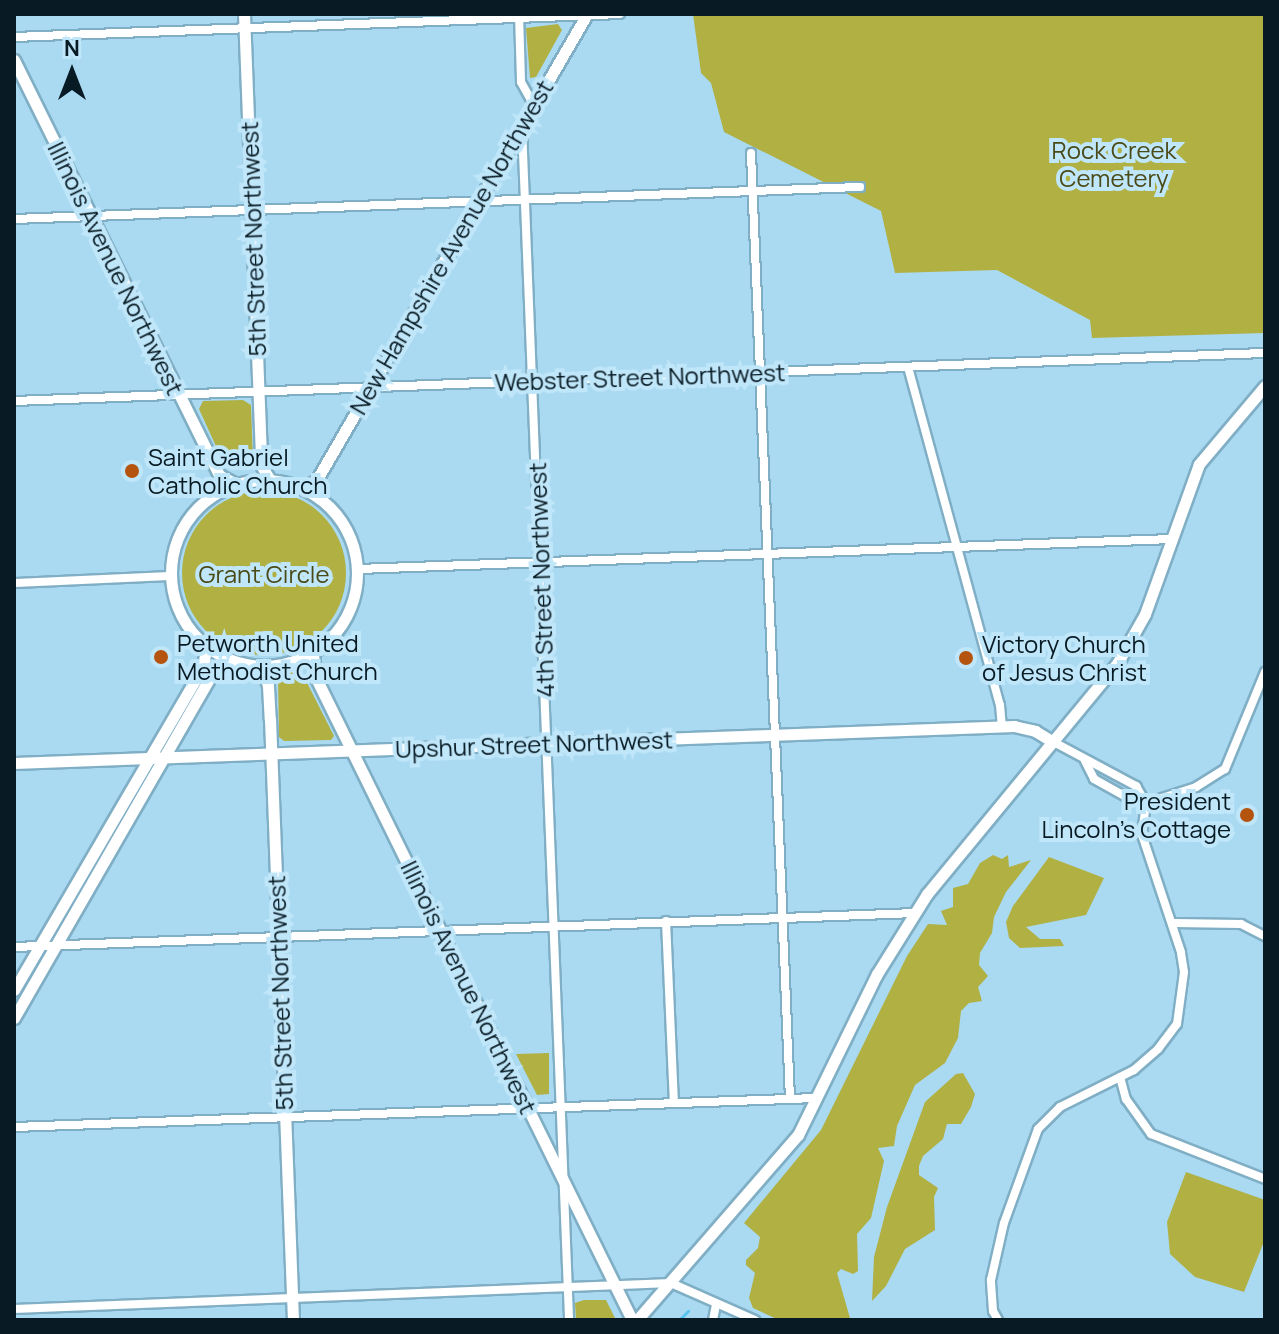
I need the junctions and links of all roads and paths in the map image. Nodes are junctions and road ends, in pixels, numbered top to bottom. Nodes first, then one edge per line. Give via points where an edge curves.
1 (244, 14) edge
2 (587, 14) edge
3 (620, 14) edge
4 (519, 16) edge
5 (245, 28) junction
6 (14, 37) edge
7 (14, 60) edge
8 (534, 105) junction
9 (522, 127) junction
10 (751, 153) dead end
11 (856, 187) dead end
12 (753, 191) junction
13 (526, 200) junction
14 (479, 201) junction
15 (252, 210) junction
16 (90, 216) junction
17 (14, 219) edge
18 (1265, 353) edge
19 (908, 367) junction
20 (760, 373) junction
21 (533, 382) junction
22 (371, 386) junction
23 (1265, 386) edge
24 (258, 392) junction
25 (178, 395) junction
26 (14, 401) edge
27 (261, 465) junction
28 (219, 475) junction
29 (270, 480) junction
30 (252, 481) junction
31 (316, 481) junction
32 (236, 484) junction
33 (302, 488) junction
34 (214, 495) junction
35 (320, 498) junction
36 (1173, 539) junction
37 (956, 547) junction
38 (767, 554) junction
39 (540, 562) junction
40 (358, 569) junction
41 (171, 576) junction
42 (14, 583) edge
43 (206, 647) junction
44 (313, 653) junction
45 (232, 661) junction
46 (262, 666) junction
47 (1265, 672) edge
48 (1002, 726) junction
49 (773, 735) junction
50 (1050, 740) junction
51 (547, 744) junction
52 (352, 751) junction
53 (271, 754) junction
54 (149, 757) junction
55 (165, 757) junction
56 (1085, 761) junction
57 (14, 763) edge
58 (1146, 803) junction
59 (914, 913) junction
60 (782, 917) junction
61 (666, 921) junction
62 (1174, 923) junction
63 (554, 925) junction
64 (440, 929) junction
65 (278, 935) junction
66 (1265, 936) edge
67 (58, 943) junction
68 (41, 944) junction
69 (14, 947) edge
70 (14, 990) edge
71 (14, 1018) edge
72 (1120, 1077) junction
73 (790, 1098) junction
74 (817, 1098) junction
75 (674, 1102) junction
76 (527, 1106) junction
77 (562, 1106) junction
78 (285, 1117) junction
79 (14, 1127) edge
80 (1265, 1179) edge
81 (565, 1184) junction
82 (671, 1283) junction
83 (615, 1286) junction
84 (568, 1288) junction
85 (292, 1298) junction
86 (716, 1305) junction
87 (14, 1309) edge
88 (293, 1320) edge
89 (569, 1320) edge
90 (635, 1320) edge
91 (713, 1320) edge
92 (755, 1320) edge
93 (998, 1320) edge

1 - 5 street, 5th Street Northwest
2 - 3 street
2 - 4 street
2 - 8 street, New Hampshire Avenue Northwest
4 - 5 street
4 - 8 street via 521,82
5 - 6 street
5 - 15 street, 5th Street Northwest
7 - 16 street, Illinois Avenue Northwest
8 - 9 street, New Hampshire Avenue Northwest
9 - 13 street, 4th Street Northwest
9 - 14 street, New Hampshire Avenue Northwest
10 - 12 street
11 - 12 street
12 - 13 street
12 - 20 street
13 - 14 street
13 - 21 street, 4th Street Northwest
14 - 15 street
14 - 22 street, New Hampshire Avenue Northwest
15 - 16 street
15 - 24 street, 5th Street Northwest
16 - 17 street
16 - 25 street, Illinois Avenue Northwest
18 - 19 street, Webster Street Northwest
19 - 20 street, Webster Street Northwest
19 - 37 street
20 - 21 street, Webster Street Northwest
20 - 38 street
21 - 22 street, Webster Street Northwest
21 - 39 street, 4th Street Northwest
22 - 24 street, Webster Street Northwest
22 - 31 street, New Hampshire Avenue Northwest
23 - 36 street via 1203,458
24 - 25 street, Webster Street Northwest
24 - 27 street, 5th Street Northwest
25 - 26 street, Webster Street Northwest
25 - 28 street, Illinois Avenue Northwest
27 - 29 street, 5th Street Northwest
27 - 30 street
28 - 32 street
28 - 34 street
29 - 30 street
29 - 33 street
30 - 32 street
31 - 33 street
31 - 35 street
32 - 34 street
33 - 35 street
34 - 41 street via 182,529
35 - 40 street via 348,532
36 - 37 street
36 - 50 street via 1129,644
37 - 38 street
37 - 48 street
38 - 39 street
38 - 49 street
39 - 40 street
39 - 51 street, 4th Street Northwest
40 - 44 street via 347,617
41 - 42 street
41 - 43 street via 180,613
43 - 45 street
43 - 54 street via 203,667
44 - 46 street via 291,663
44 - 52 street, Illinois Avenue Northwest via 315,676
45 - 46 street
45 - 55 street via 212,673
46 - 53 street, 5th Street Northwest
47 - 58 street via 1225,769 1196,787
48 - 49 street, Upshur Street Northwest
48 - 50 street, Upshur Street Northwest via 1027,728
49 - 51 street, Upshur Street Northwest
49 - 60 street
50 - 56 street
50 - 59 street
51 - 52 street, Upshur Street Northwest
51 - 63 street, 4th Street Northwest
52 - 53 street, Upshur Street Northwest
52 - 64 street, Illinois Avenue Northwest
53 - 55 street, Upshur Street Northwest
53 - 65 street, 5th Street Northwest
54 - 55 street, Upshur Street Northwest
54 - 57 street, Upshur Street Northwest
54 - 68 street
55 - 67 street
56 - 58 street via 1101,764 1136,786
56 - 58 street via 1094,779
58 - 62 street via 1142,835
59 - 60 street
59 - 74 street via 877,974
60 - 61 street
60 - 73 street
61 - 63 street
61 - 75 street
62 - 66 street via 1241,924
62 - 72 street via 1184,972 1177,1024 1158,1049
63 - 64 street
63 - 77 street, 4th Street Northwest
64 - 65 street
64 - 76 street, Illinois Avenue Northwest
65 - 67 street
65 - 78 street, 5th Street Northwest
67 - 68 street
67 - 71 street
68 - 69 street
68 - 70 street
72 - 80 street via 1126,1099 1151,1134
72 - 93 street via 1060,1107 1038,1129 1004,1223 991,1280
73 - 74 street
73 - 75 street
74 - 82 street via 792,1143
75 - 77 street
76 - 77 street
76 - 78 street
76 - 81 street, Illinois Avenue Northwest
77 - 81 street, 4th Street Northwest
78 - 79 street
78 - 85 street, 5th Street Northwest
81 - 83 street, Illinois Avenue Northwest
81 - 84 street, 4th Street Northwest
82 - 83 street
82 - 86 street
82 - 90 street
83 - 84 street
83 - 90 street, Illinois Avenue Northwest
84 - 85 street
84 - 89 street, 4th Street Northwest
85 - 87 street
85 - 88 street, 5th Street Northwest
86 - 91 street
86 - 92 street

